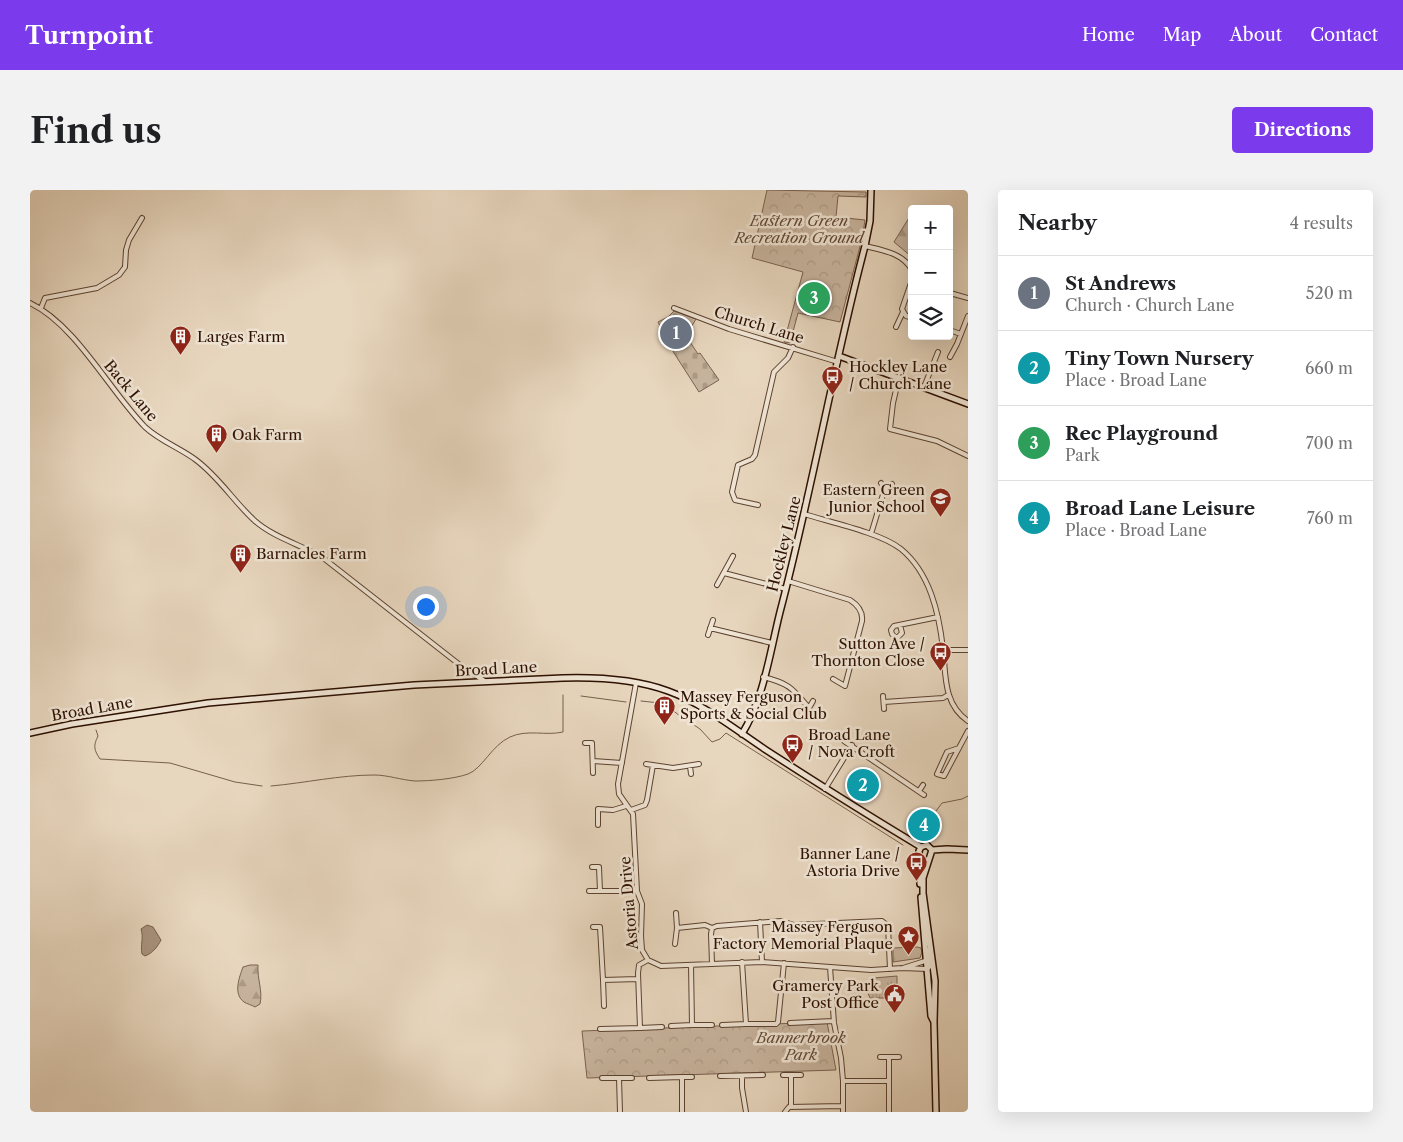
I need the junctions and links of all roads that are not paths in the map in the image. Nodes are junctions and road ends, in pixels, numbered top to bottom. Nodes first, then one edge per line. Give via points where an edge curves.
1 (871, 190) edge
2 (142, 218) dead end
3 (865, 246) junction
4 (908, 264) edge
5 (908, 292) edge
6 (953, 294) edge
7 (968, 298) edge
8 (30, 303) edge
9 (41, 308) junction
10 (674, 308) dead end
11 (903, 312) junction
12 (908, 317) edge
13 (967, 319) edge
14 (896, 327) dead end
15 (953, 331) edge
16 (961, 334) junction
17 (793, 347) junction
18 (938, 352) dead end
19 (950, 357) dead end
20 (838, 359) junction
21 (899, 377) junction
22 (924, 387) junction
23 (968, 404) edge
24 (968, 456) edge
25 (881, 483) dead end
26 (892, 484) dead end
27 (885, 488) junction
28 (758, 505) dead end
29 (804, 514) junction
30 (871, 534) junction
31 (733, 556) dead end
32 (724, 574) junction
33 (788, 581) junction
34 (717, 585) dead end
35 (786, 590) junction
36 (938, 617) junction
37 (713, 620) dead end
38 (900, 625) dead end
39 (710, 628) junction
40 (708, 635) dead end
41 (772, 642) junction
42 (943, 650) junction
43 (968, 650) edge
44 (764, 677) junction
45 (833, 679) dead end
46 (486, 682) junction
47 (636, 683) junction
48 (948, 695) junction
49 (883, 696) dead end
50 (813, 701) dead end
51 (884, 702) junction
52 (809, 708) junction
53 (884, 709) dead end
54 (805, 715) dead end
55 (968, 721) edge
56 (968, 731) edge
57 (30, 733) edge
58 (742, 734) junction
59 (844, 741) dead end
60 (585, 743) dead end
61 (852, 746) junction
62 (958, 748) junction
63 (593, 761) junction
64 (622, 763) junction
65 (646, 764) dead end
66 (699, 764) dead end
67 (653, 765) junction
68 (690, 766) junction
69 (592, 773) dead end
70 (691, 774) dead end
71 (923, 785) dead end
72 (825, 789) junction
73 (918, 791) junction
74 (924, 795) dead end
75 (598, 804) dead end
76 (626, 806) junction
77 (598, 810) junction
78 (631, 810) junction
79 (598, 824) dead end
80 (921, 847) junction
81 (968, 850) edge
82 (932, 853) junction
83 (921, 855) junction
84 (606, 866) dead end
85 (592, 867) dead end
86 (599, 867) junction
87 (589, 891) dead end
88 (600, 891) junction
89 (637, 891) junction
90 (676, 913) dead end
91 (760, 922) junction
92 (593, 927) dead end
93 (600, 927) junction
94 (607, 927) dead end
95 (677, 928) junction
96 (712, 928) junction
97 (675, 944) dead end
98 (648, 960) junction
99 (929, 960) junction
100 (742, 962) junction
101 (762, 962) junction
102 (784, 963) junction
103 (712, 964) junction
104 (691, 965) junction
105 (830, 967) junction
106 (903, 968) junction
107 (890, 969) junction
108 (927, 969) junction
109 (638, 979) junction
110 (602, 980) junction
111 (604, 1006) dead end
112 (834, 1021) junction
113 (934, 1022) junction
114 (790, 1023) dead end
115 (746, 1024) junction
116 (692, 1025) junction
117 (712, 1025) dead end
118 (722, 1025) dead end
119 (671, 1026) dead end
120 (662, 1027) dead end
121 (640, 1028) junction
122 (600, 1029) dead end
123 (880, 1057) dead end
124 (889, 1057) junction
125 (899, 1057) dead end
126 (762, 1075) dead end
127 (783, 1075) dead end
128 (791, 1075) junction
129 (800, 1075) dead end
130 (720, 1076) dead end
131 (742, 1076) junction
132 (682, 1077) junction
133 (692, 1077) dead end
134 (602, 1078) dead end
135 (619, 1078) junction
136 (632, 1078) dead end
137 (649, 1078) dead end
138 (843, 1081) junction
139 (889, 1082) junction
140 (843, 1106) junction
141 (791, 1107) junction
142 (889, 1111) dead end
143 (620, 1112) edge
144 (682, 1112) edge
145 (746, 1112) edge
146 (785, 1112) edge
147 (843, 1112) edge
148 (936, 1112) edge

1 - 3 street, Hockley Lane via 871,214
2 - 9 street via 129,240 125,267 119,275 97,288 45,298
3 - 4 street via 895,254
3 - 20 street, Hockley Lane
5 - 11 street
6 - 7 street
8 - 9 street, Back Lane
9 - 46 street, Back Lane via 68,331 145,427 201,464 256,522 322,557 460,666
10 - 17 street, Church Lane via 729,329
11 - 12 street
11 - 14 street
13 - 16 street
15 - 16 street
16 - 19 street
17 - 20 street, Church Lane
17 - 28 street via 788,358 774,372 755,456 738,465 735,500
18 - 22 street
20 - 21 street
20 - 29 street, Hockley Lane
21 - 22 street
21 - 24 street via 890,429 937,441
22 - 23 street
25 - 27 street
26 - 27 street
27 - 30 street
29 - 30 street
29 - 33 street, Hockley Lane
30 - 36 street via 901,549 916,564
31 - 32 street
32 - 34 street
32 - 35 street
33 - 35 street, Hockley Lane
33 - 45 street via 850,600 862,615 845,686
35 - 41 street, Hockley Lane
36 - 38 street
36 - 42 street
37 - 39 street
39 - 40 street
39 - 41 street
41 - 44 street, Hockley Lane
42 - 43 street
42 - 48 street
44 - 52 street via 785,683
44 - 58 street, Hockley Lane
46 - 47 street, Broad Lane via 585,677
46 - 57 street, Broad Lane via 208,703
47 - 58 street, Broad Lane via 684,698
47 - 64 street
48 - 51 street
48 - 55 street via 954,708
49 - 51 street
50 - 52 street
51 - 53 street
52 - 54 street
56 - 62 street
58 - 72 street, Broad Lane
59 - 61 street
60 - 63 street via 592,743
61 - 72 street
61 - 73 street
62 - 62 street via 947,752 937,774 944,776
63 - 64 street
63 - 69 street
64 - 76 street via 618,784
65 - 67 street
66 - 68 street
67 - 68 street
67 - 78 street via 645,805
68 - 70 street
71 - 73 street
72 - 80 street, Broad Lane
73 - 74 street
75 - 77 street
76 - 77 street
76 - 78 street
77 - 79 street
78 - 89 street, Astoria Drive
80 - 82 street via 927,845
80 - 83 street
81 - 82 street via 948,849
82 - 83 street via 925,858
82 - 99 street via 923,878
83 - 99 street via 920,876
84 - 86 street
85 - 86 street
86 - 88 street
87 - 88 street
88 - 89 street
89 - 98 street, Astoria Drive via 642,904 642,950
90 - 95 street
91 - 96 street via 723,924
91 - 101 street
91 - 107 street via 781,921 794,925 884,922 888,926
92 - 93 street
93 - 94 street
93 - 110 street
95 - 96 street via 705,925
95 - 97 street
96 - 103 street
98 - 104 street, Astoria Drive via 661,966
98 - 109 street via 639,966
99 - 106 street, Astoria Drive
99 - 108 street
99 - 113 street via 935,983
100 - 101 street, Astoria Drive
100 - 103 street, Astoria Drive
100 - 115 street
101 - 102 street, Astoria Drive
102 - 105 street, Astoria Drive
102 - 115 street via 778,1022
103 - 104 street, Astoria Drive
104 - 116 street
105 - 107 street, Astoria Drive
105 - 112 street
106 - 107 street, Astoria Drive
106 - 108 street, Astoria Drive
108 - 113 street
109 - 110 street
109 - 121 street
110 - 111 street
112 - 114 street
112 - 138 street
113 - 148 street
115 - 118 street
116 - 117 street
116 - 119 street
120 - 121 street
121 - 122 street
123 - 124 street
124 - 125 street
124 - 139 street
126 - 131 street
127 - 128 street
128 - 129 street
128 - 141 street
130 - 131 street
131 - 145 street
132 - 133 street
132 - 137 street
132 - 144 street
134 - 135 street
135 - 136 street
135 - 143 street
138 - 139 street
138 - 140 street
139 - 142 street
140 - 141 street
140 - 147 street
141 - 146 street

